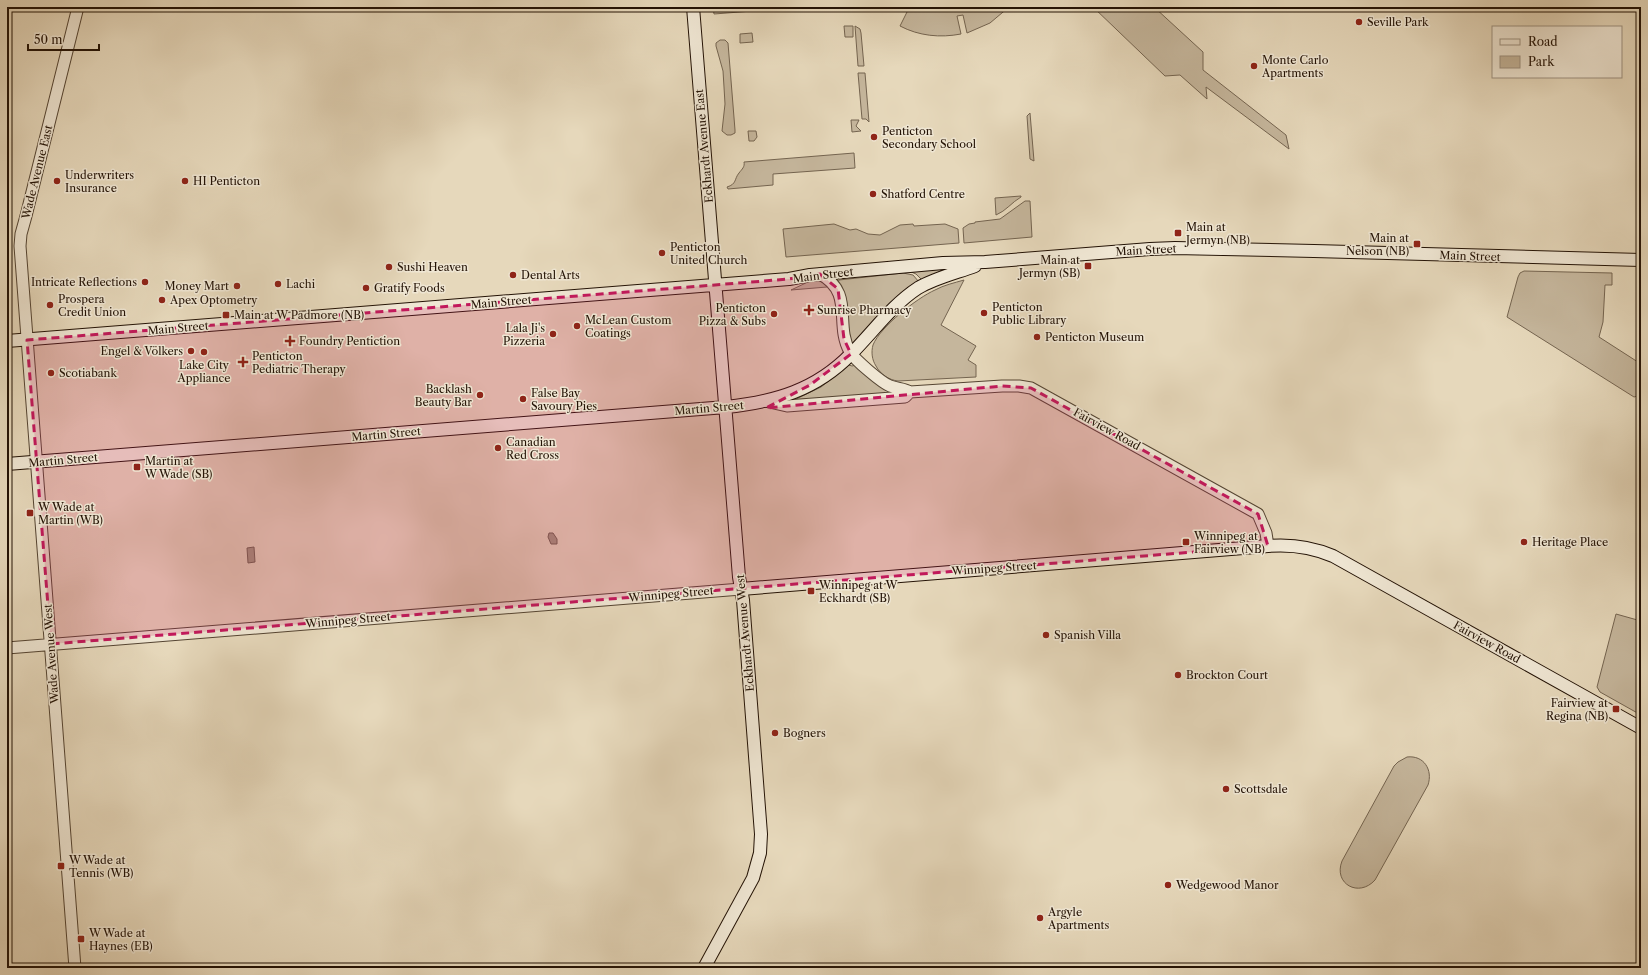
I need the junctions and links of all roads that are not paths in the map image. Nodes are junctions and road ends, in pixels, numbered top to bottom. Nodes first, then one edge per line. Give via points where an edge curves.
1 (78, 7) edge
2 (693, 7) edge
3 (1641, 260) edge
4 (985, 262) junction
5 (820, 274) junction
6 (716, 284) junction
7 (27, 340) junction
8 (7, 341) edge
9 (851, 354) junction
10 (910, 392) junction
11 (765, 402) junction
12 (726, 407) junction
13 (36, 462) junction
14 (7, 464) edge
15 (1268, 546) junction
16 (1333, 556) joint
17 (741, 589) junction
18 (51, 644) junction
19 (7, 648) edge
20 (1641, 728) edge
21 (76, 968) edge
22 (704, 968) edge

1 - 7 street, Wade Avenue East via 21,234 20,260
2 - 6 main road, Eckhardt Avenue East
3 - 4 main road, Main Street via 1175,248
4 - 5 main road, Main Street via 943,263
4 - 9 main road, Martin Street via 919,288 896,306
5 - 6 main road, Main Street via 789,279
5 - 9 street via 828,278 838,289 844,340
6 - 7 main road, Main Street
6 - 12 main road, Eckhardt Avenue West
7 - 8 main road, Main Street
7 - 13 street, Wade Avenue West
9 - 10 street via 881,382
9 - 11 main road, Martin Street via 810,385
10 - 11 street, Martin Street via 905,397 787,406
10 - 15 street, Fairview Road via 1002,386 1031,388 1258,514 1266,532
11 - 12 main road, Martin Street
12 - 13 main road, Martin Street
12 - 17 main road, Eckhardt Avenue West
13 - 14 main road, Martin Street
13 - 18 street, Wade Avenue West
15 - 16 main road, Winnipeg Street via 1306,547
15 - 17 main road, Winnipeg Street
16 - 20 main road, Fairview Road
17 - 18 street, Winnipeg Street
17 - 22 main road, Eckhardt Avenue West via 760,824 760,853 756,872 749,887
18 - 19 street, Winnipeg Street
18 - 21 street, Wade Avenue West

